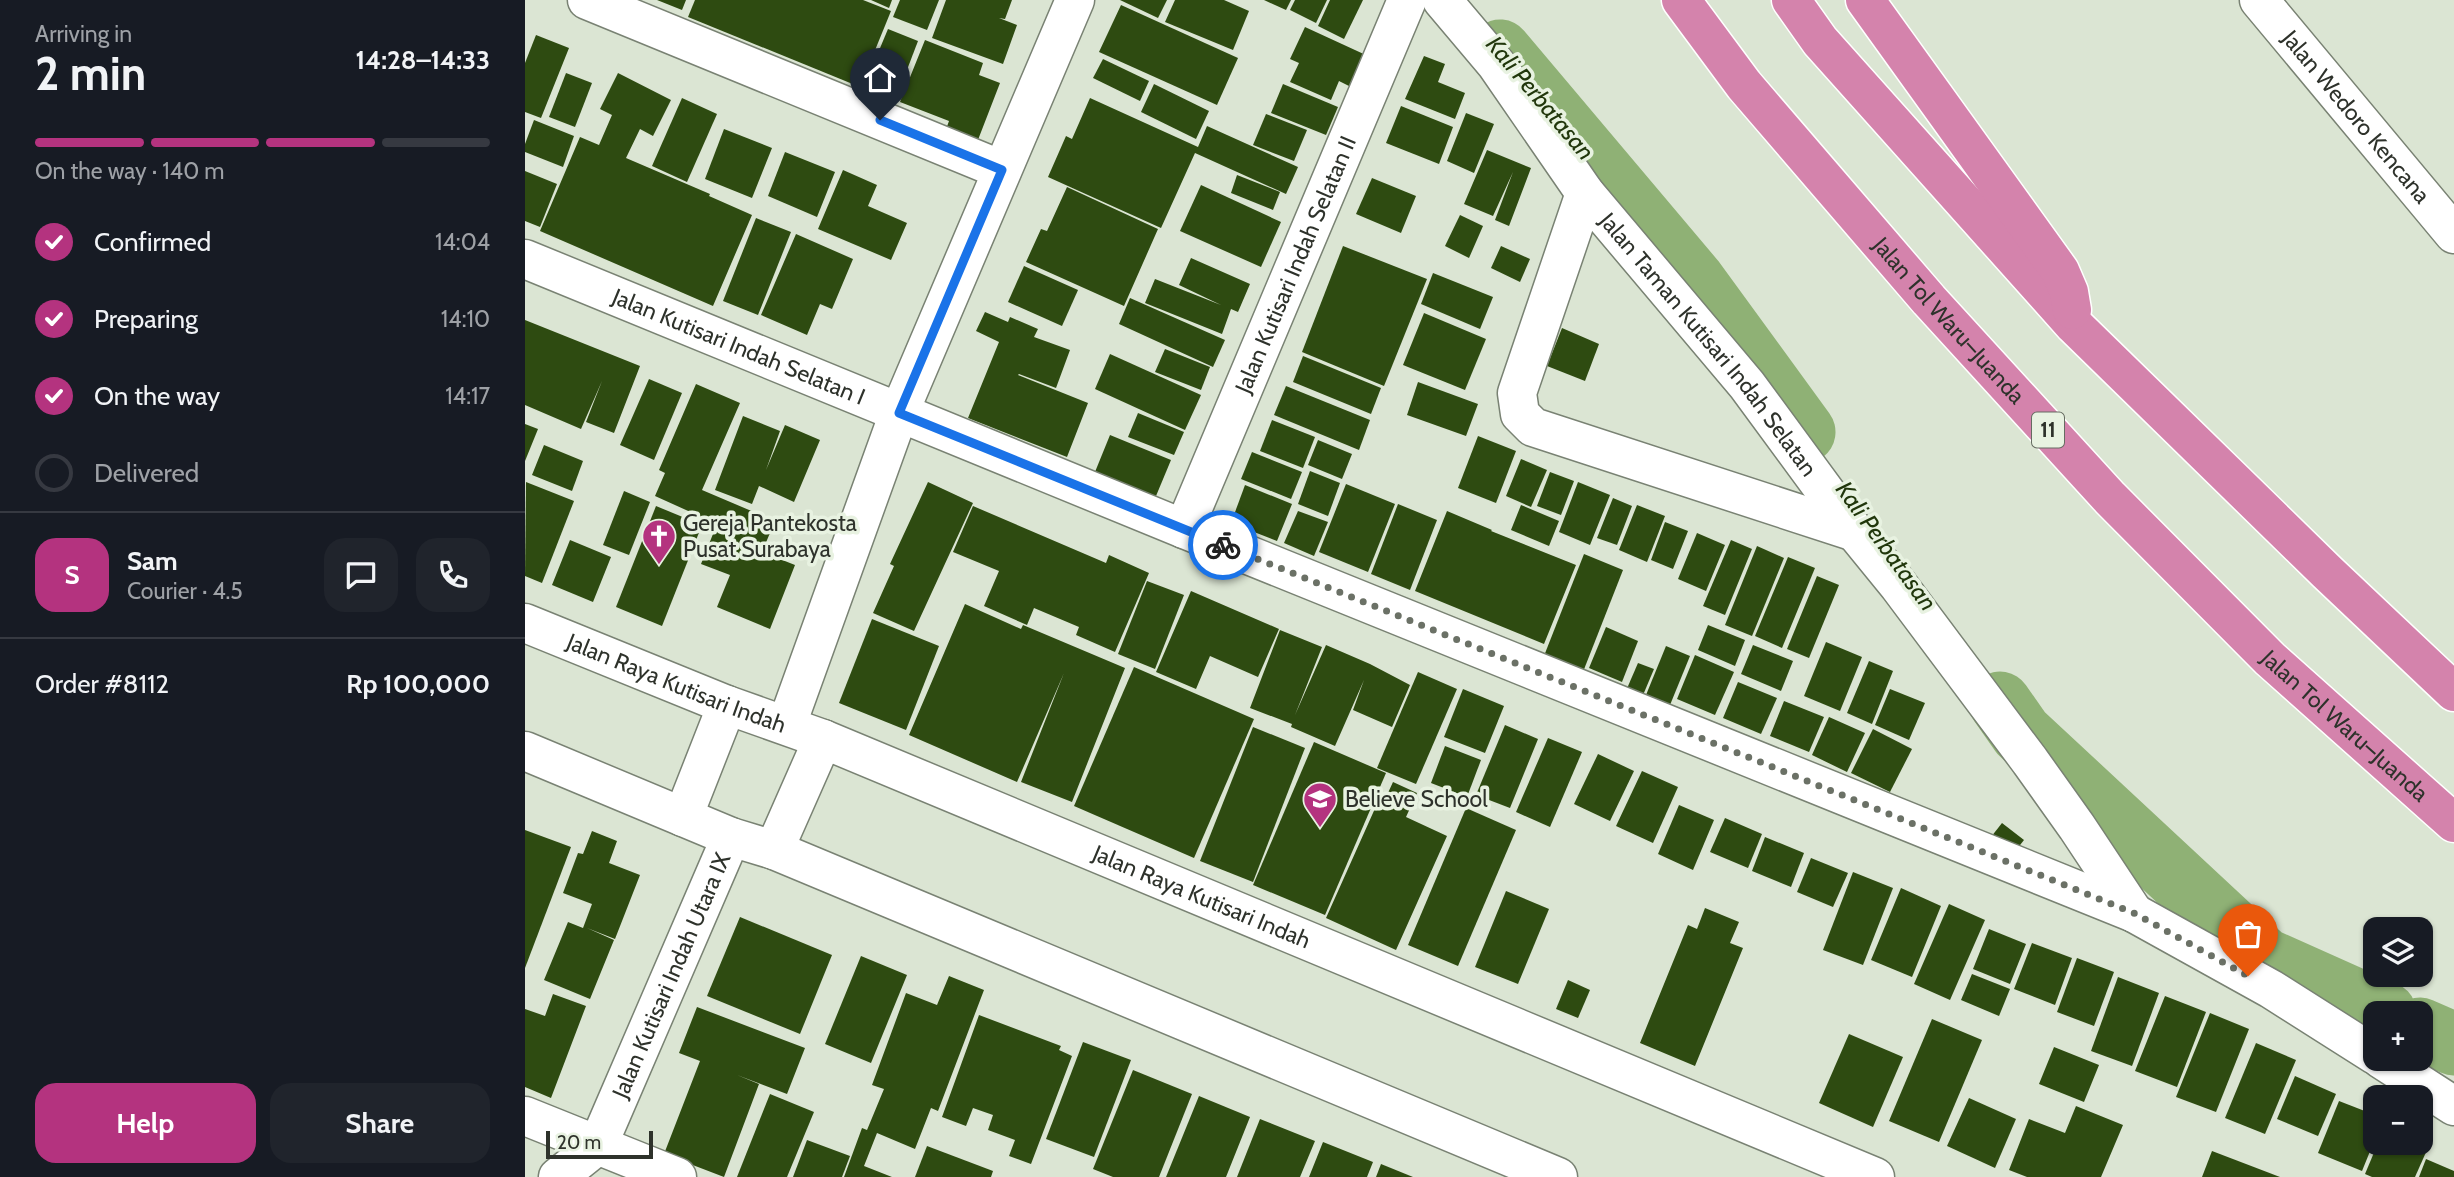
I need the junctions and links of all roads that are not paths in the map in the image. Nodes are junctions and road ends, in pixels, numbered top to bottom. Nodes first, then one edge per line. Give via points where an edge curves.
1 (587, 0) edge
2 (1075, 0) edge
3 (1407, 0) edge
4 (1442, 0) edge
5 (1669, 0) edge
6 (1681, 0) edge
7 (1791, 0) edge
8 (1864, 0) edge
9 (2259, 0) edge
10 (1744, 85) junction
11 (1002, 170) junction
12 (1585, 193) junction
13 (2454, 234) edge
14 (525, 259) edge
15 (2074, 325) junction
16 (899, 413) junction
17 (1184, 529) junction
18 (1855, 532) junction
19 (525, 623) edge
20 (2454, 692) edge
21 (727, 705) junction
22 (787, 724) junction
23 (823, 738) junction
24 (525, 751) edge
25 (683, 817) junction
26 (2454, 823) edge
27 (731, 836) junction
28 (774, 850) junction
29 (2134, 913) junction
30 (2363, 1047) edge
31 (2400, 1071) edge
32 (2454, 1106) edge
33 (525, 1116) edge
34 (598, 1145) junction
35 (558, 1177) edge
36 (677, 1177) edge
37 (1558, 1177) edge
38 (1875, 1177) edge

1 - 11 street
2 - 11 street
3 - 17 street, Jalan Kutisari Indah Selatan II
4 - 12 street, Jalan Taman Kutisari Indah Selatan via 1496,64
5 - 10 highway
6 - 10 highway, Jalan Tol Waru–Juanda / 11
7 - 15 highway via 1820,41
8 - 15 highway via 2060,271
9 - 13 street, Jalan Wedoro Kencana
10 - 26 highway, Jalan Tol Waru–Juanda / 11 via 1929,300 2110,498 2270,659
11 - 16 street
12 - 18 street, Jalan Taman Kutisari Indah Selatan via 1747,385
12 - 18 street, Jalan Taman Kutisari Indah Selatan via 1517,393 1520,414 1533,427
14 - 16 street, Jalan Kutisari Indah Selatan I
15 - 20 highway
16 - 17 street, Jalan Kutisari Indah Selatan I
16 - 22 street
17 - 29 street, Jalan Kutisari Indah Selatan I
18 - 29 street, Jalan Taman Kutisari Indah Selatan via 2030,761
19 - 21 street, Jalan Raya Kutisari Indah
21 - 22 street, Jalan Raya Kutisari Indah
21 - 25 street
22 - 23 street, Jalan Raya Kutisari Indah
23 - 28 street
23 - 38 street, Jalan Raya Kutisari Indah
24 - 25 street
25 - 27 street
27 - 28 street
27 - 34 street, Jalan Kutisari Indah Utara IX
28 - 37 street
29 - 30 street, Jalan Kutisari Indah Selatan I via 2271,989
31 - 32 street
33 - 34 street
34 - 35 street, Jalan Kutisari Indah Utara IX
34 - 36 street

